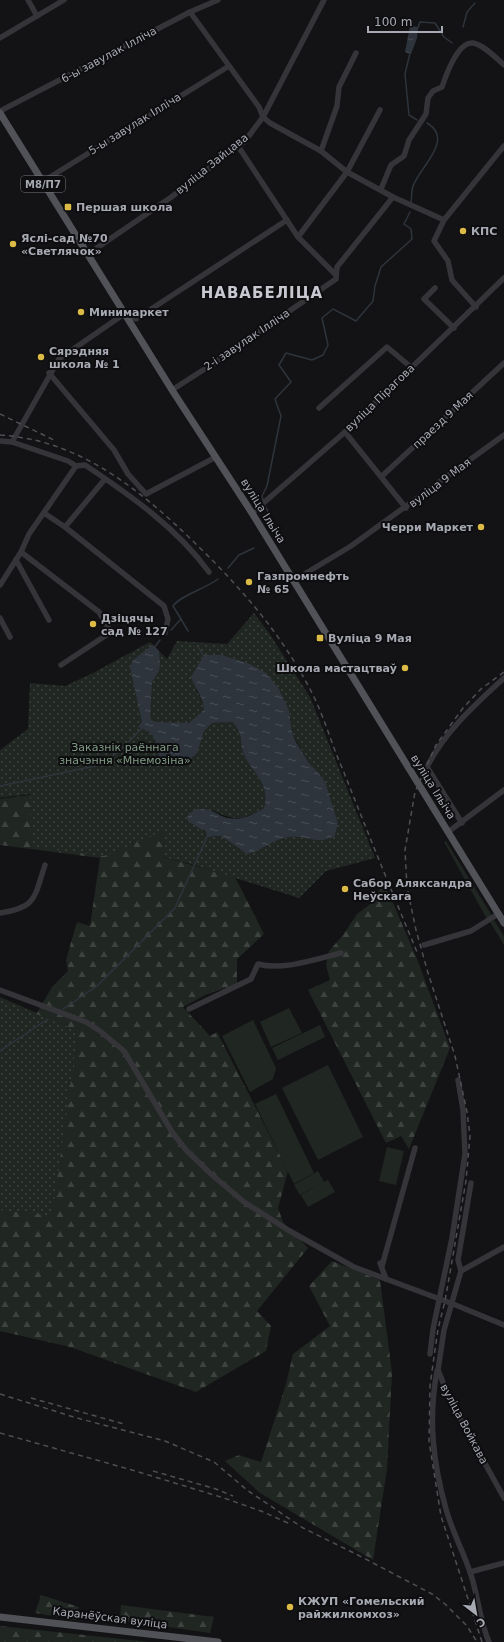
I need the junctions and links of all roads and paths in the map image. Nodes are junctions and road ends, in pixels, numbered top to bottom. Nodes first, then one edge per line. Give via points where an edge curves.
1 (28, 0) edge
2 (64, 0) edge
3 (218, 0) edge
4 (324, 0) edge
5 (190, 12) junction
6 (37, 16) junction
7 (0, 38) edge
8 (356, 53) dead end
9 (504, 65) edge
10 (229, 66) junction
11 (380, 110) dead end
12 (0, 112) edge
13 (263, 117) junction
14 (238, 146) junction
15 (504, 146) edge
16 (320, 151) junction
17 (347, 172) junction
18 (42, 182) junction
19 (381, 189) junction
20 (393, 197) junction
21 (287, 220) junction
22 (444, 220) junction
23 (298, 237) junction
24 (88, 254) junction
25 (335, 274) junction
26 (504, 278) edge
27 (435, 288) dead end
28 (476, 306) junction
29 (124, 314) junction
30 (454, 328) junction
31 (504, 363) edge
32 (412, 368) junction
33 (49, 373) junction
34 (172, 390) junction
35 (319, 408) dead end
36 (345, 432) junction
37 (504, 435) edge
38 (0, 441) edge
39 (12, 442) junction
40 (216, 457) junction
41 (76, 466) junction
42 (382, 476) junction
43 (105, 479) junction
44 (406, 508) junction
45 (44, 513) junction
46 (252, 513) junction
47 (65, 527) junction
48 (21, 552) junction
49 (16, 560) junction
50 (209, 572) dead end
51 (293, 581) junction
52 (0, 585) edge
53 (0, 618) edge
54 (49, 620) dead end
55 (165, 633) dead end
56 (10, 637) dead end
57 (60, 665) dead end
58 (504, 678) edge
59 (504, 790) edge
60 (462, 823) junction
61 (448, 832) junction
62 (45, 865) dead end
63 (0, 912) edge
64 (498, 914) junction
65 (504, 923) edge
66 (424, 945) dead end
67 (341, 953) dead end
68 (0, 990) edge
69 (189, 1009) dead end
70 (458, 1080) dead end
71 (415, 1148) dead end
72 (471, 1183) dead end
73 (504, 1247) edge
74 (461, 1271) junction
75 (386, 1280) junction
76 (440, 1300) junction
77 (453, 1304) junction
78 (504, 1325) edge
79 (430, 1354) dead end
80 (438, 1370) junction
81 (504, 1498) edge
82 (504, 1563) edge
83 (470, 1572) junction
84 (0, 1617) edge
85 (218, 1642) edge
86 (489, 1642) edge

1 - 6 street
2 - 6 street
3 - 5 street, 6-ы завулак Ілліча
4 - 13 street, вуліца Зайцава
5 - 10 street
5 - 12 street, 6-ы завулак Ілліча
6 - 7 street
8 - 16 street via 339,87 337,106
9 - 19 street via 474,43 462,47 442,87 433,91 428,98 426,114 409,140 404,156 391,165
10 - 13 street via 259,107
10 - 18 street, 5-ы завулак Ілліча
11 - 17 street
12 - 18 main road, вуліца Ільіча / М8/П7
13 - 14 street, вуліца Зайцава
13 - 16 street
14 - 21 street
14 - 24 street, вуліца Зайцава via 170,198
15 - 22 street
16 - 17 street
17 - 19 street
17 - 23 street
18 - 24 main road, вуліца Ільіча / М8/П7
19 - 20 street
20 - 22 street
20 - 25 street, 2-і завулак Ілліча via 337,267
21 - 23 street
21 - 29 street via 136,319
22 - 28 street via 434,242 448,261 452,280
23 - 25 street
24 - 29 main road, вуліца Ільіча / М8/П7
25 - 34 street, 2-і завулак Ілліча via 336,279
26 - 28 street, вуліца Пірагова
27 - 30 street via 424,299
28 - 30 street, вуліца Пірагова
29 - 33 street via 59,359
29 - 34 main road, вуліца Ільіча / М8/П7
30 - 32 street, вуліца Пірагова
31 - 42 street, праезд 9 Мая
32 - 35 street via 387,348
32 - 36 street, вуліца Пірагова
33 - 39 street
33 - 40 street via 114,450 128,474 146,494
34 - 40 main road, вуліца Ільіча / М8/П7
36 - 42 street
36 - 46 street, вуліца Пірагова
37 - 44 street, вуліца 9 Мая
38 - 39 street
39 - 41 street
40 - 46 main road, вуліца Ільіча / М8/П7
41 - 43 street via 85,464
41 - 45 street
42 - 44 street
43 - 47 street
43 - 50 street via 136,500 182,539
44 - 51 street, вуліца 9 Мая via 351,546
45 - 47 street
45 - 48 street via 29,534
46 - 51 main road, вуліца Ільіча / М8/П7
47 - 55 street via 164,606 168,620
48 - 49 street
48 - 57 street via 100,612 111,632
49 - 52 street
49 - 54 street
51 - 61 main road, вуліца Ільіча / М8/П7
53 - 56 street
58 - 60 street via 474,705 451,731 427,767
59 - 60 street
60 - 61 street
61 - 64 main road, вуліца Ільіча / М8/П7
62 - 63 street via 35,897 24,908
64 - 65 main road, вуліца Ільіча / М8/П7
64 - 66 street via 471,932
67 - 69 street via 268,967 258,964 251,979
68 - 75 street via 70,1016 100,1031 124,1051 172,1132 211,1174 244,1202 288,1230 343,1261
70 - 76 street via 463,1110 465,1154
71 - 75 street via 381,1264
72 - 74 street, вуліца Войкава via 458,1260
73 - 74 street
74 - 77 street, вуліца Войкава
75 - 76 street
76 - 77 street
76 - 79 street
77 - 78 street
77 - 80 street, вуліца Войкава via 444,1330
80 - 81 street, вуліца Войкава via 451,1402
80 - 83 street via 432,1398 433,1453 446,1510
82 - 83 street
83 - 86 street
84 - 85 main road, Каранёўская вуліца

